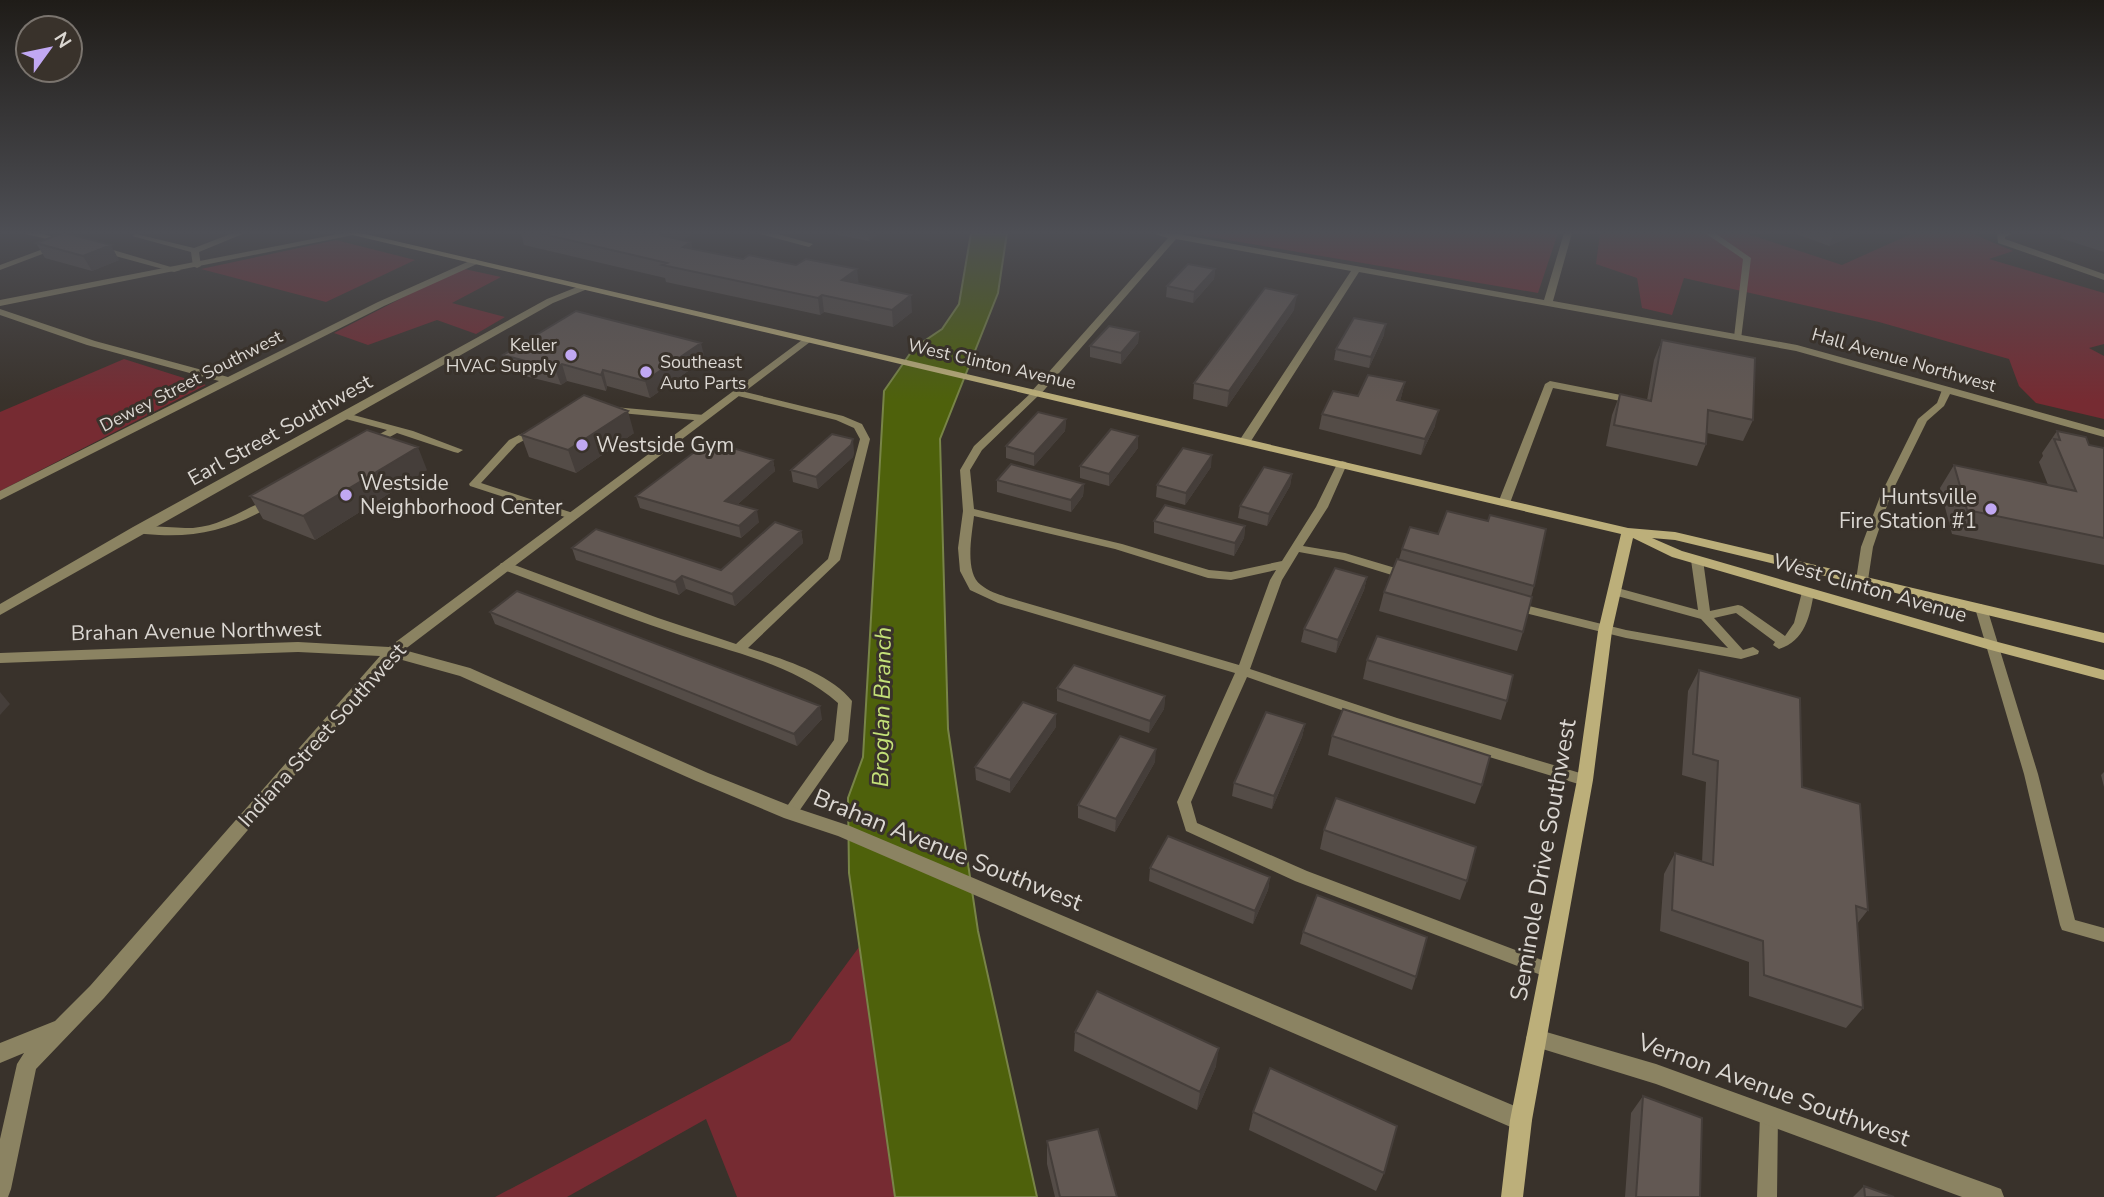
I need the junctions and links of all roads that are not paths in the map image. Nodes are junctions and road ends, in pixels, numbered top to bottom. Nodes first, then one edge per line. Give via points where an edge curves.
1 (76, 289) edge
2 (415, 289) edge
3 (580, 289) edge
4 (586, 289) edge
5 (1127, 289) edge
6 (1343, 289) edge
7 (1474, 289) edge
8 (1552, 289) edge
9 (1743, 289) edge
10 (1548, 302) junction
11 (0, 303) edge
12 (0, 312) edge
13 (1738, 337) junction
14 (806, 340) junction
15 (230, 381) junction
16 (1947, 390) junction
17 (737, 393) junction
18 (1035, 394) junction
19 (1626, 399) edge
20 (606, 410) edge
21 (346, 416) junction
22 (704, 418) junction
23 (547, 424) edge
24 (395, 429) junction
25 (2104, 434) edge
26 (1245, 441) junction
27 (458, 450) dead end
28 (358, 451) edge
29 (1342, 464) junction
30 (0, 496) edge
31 (279, 497) edge
32 (1504, 503) junction
33 (969, 511) junction
34 (572, 516) junction
35 (138, 530) junction
36 (1628, 532) junction
37 (1296, 548) junction
38 (1698, 560) junction
39 (1286, 564) junction
40 (505, 566) junction
41 (1423, 580) edge
42 (1862, 580) junction
43 (1614, 591) junction
44 (1808, 592) junction
45 (1501, 602) edge
46 (1981, 608) junction
47 (0, 610) edge
48 (1705, 616) junction
49 (1605, 631) junction
50 (2104, 638) edge
51 (1992, 646) junction
52 (739, 649) junction
53 (392, 652) junction
54 (0, 658) edge
55 (1243, 671) junction
56 (2104, 675) edge
57 (1584, 780) junction
58 (790, 813) junction
59 (2104, 935) edge
60 (1549, 970) junction
61 (63, 1027) junction
62 (1536, 1038) junction
63 (0, 1053) edge
64 (1769, 1115) junction
65 (1521, 1120) junction
66 (0, 1189) edge
67 (1512, 1197) edge
68 (1767, 1197) edge
69 (1993, 1197) edge

1 - 11 street
2 - 15 street, Dewey Street Southwest
3 - 21 street, Earl Street Southwest via 550,301
4 - 14 street, West Clinton Avenue
5 - 18 street
6 - 26 street
7 - 10 street, Hall Avenue Northwest
8 - 10 street
9 - 13 lane
10 - 13 street, Hall Avenue Northwest
12 - 15 street
13 - 16 street, Hall Avenue Northwest via 1797,348
14 - 17 street, Indiana Street Southwest
14 - 18 street, West Clinton Avenue
15 - 30 street, Dewey Street Southwest
16 - 25 street, Hall Avenue Northwest
16 - 42 lane via 1941,404 1923,419 1885,494 1867,547
17 - 22 street, Indiana Street Southwest
17 - 52 lane via 839,418 858,426 865,438 834,559
18 - 26 street, West Clinton Avenue
18 - 33 lane via 978,448 965,470
19 - 32 lane via 1550,384
20 - 22 lane
21 - 24 lane
21 - 35 street, Earl Street Southwest
22 - 34 street, Indiana Street Southwest
23 - 34 lane via 513,442 474,484
24 - 27 lane
24 - 28 lane
26 - 29 street, West Clinton Avenue
29 - 32 street, West Clinton Avenue
29 - 37 lane
31 - 35 lane via 222,526 186,534
32 - 36 street, West Clinton Avenue
33 - 39 lane via 1118,546 1208,574 1231,576
33 - 55 lane via 965,571 974,587 1002,600
34 - 40 street, Indiana Street Southwest
35 - 47 street, Earl Street Southwest
36 - 38 street, West Clinton Avenue
36 - 42 street, West Clinton Avenue via 1675,536
36 - 43 street, Seminole Drive Southwest
37 - 39 lane
37 - 41 lane via 1345,556
38 - 44 street, West Clinton Avenue
38 - 48 lane
39 - 55 lane
40 - 52 lane
40 - 53 street, Indiana Street Southwest
42 - 46 street, West Clinton Avenue
43 - 48 lane
43 - 49 street, Seminole Drive Southwest
44 - 48 lane via 1800,627 1780,644 1738,609
44 - 51 street, West Clinton Avenue
45 - 49 lane
46 - 50 street, West Clinton Avenue
46 - 51 lane
48 - 49 lane via 1747,653 1665,644
49 - 57 street, Seminole Drive Southwest
51 - 56 street, West Clinton Avenue
51 - 59 lane via 2031,774 2068,925
52 - 58 lane via 833,687 845,701 841,741
53 - 54 street, Brahan Avenue Northwest via 298,647
53 - 58 street, Brahan Avenue Southwest via 465,672
53 - 61 street, Indiana Street Southwest
55 - 57 lane
55 - 60 lane via 1184,802 1191,827 1301,876
57 - 60 street, Seminole Drive Southwest
58 - 65 street, Brahan Avenue Southwest via 844,831
60 - 62 street, Seminole Drive Southwest
61 - 63 street, Indiana Street Southwest
61 - 66 street via 27,1064
62 - 64 street, Vernon Avenue Southwest
62 - 65 street, Seminole Drive Southwest
64 - 68 lane
64 - 69 street, Vernon Avenue Southwest
65 - 67 street, Seminole Drive Southwest

